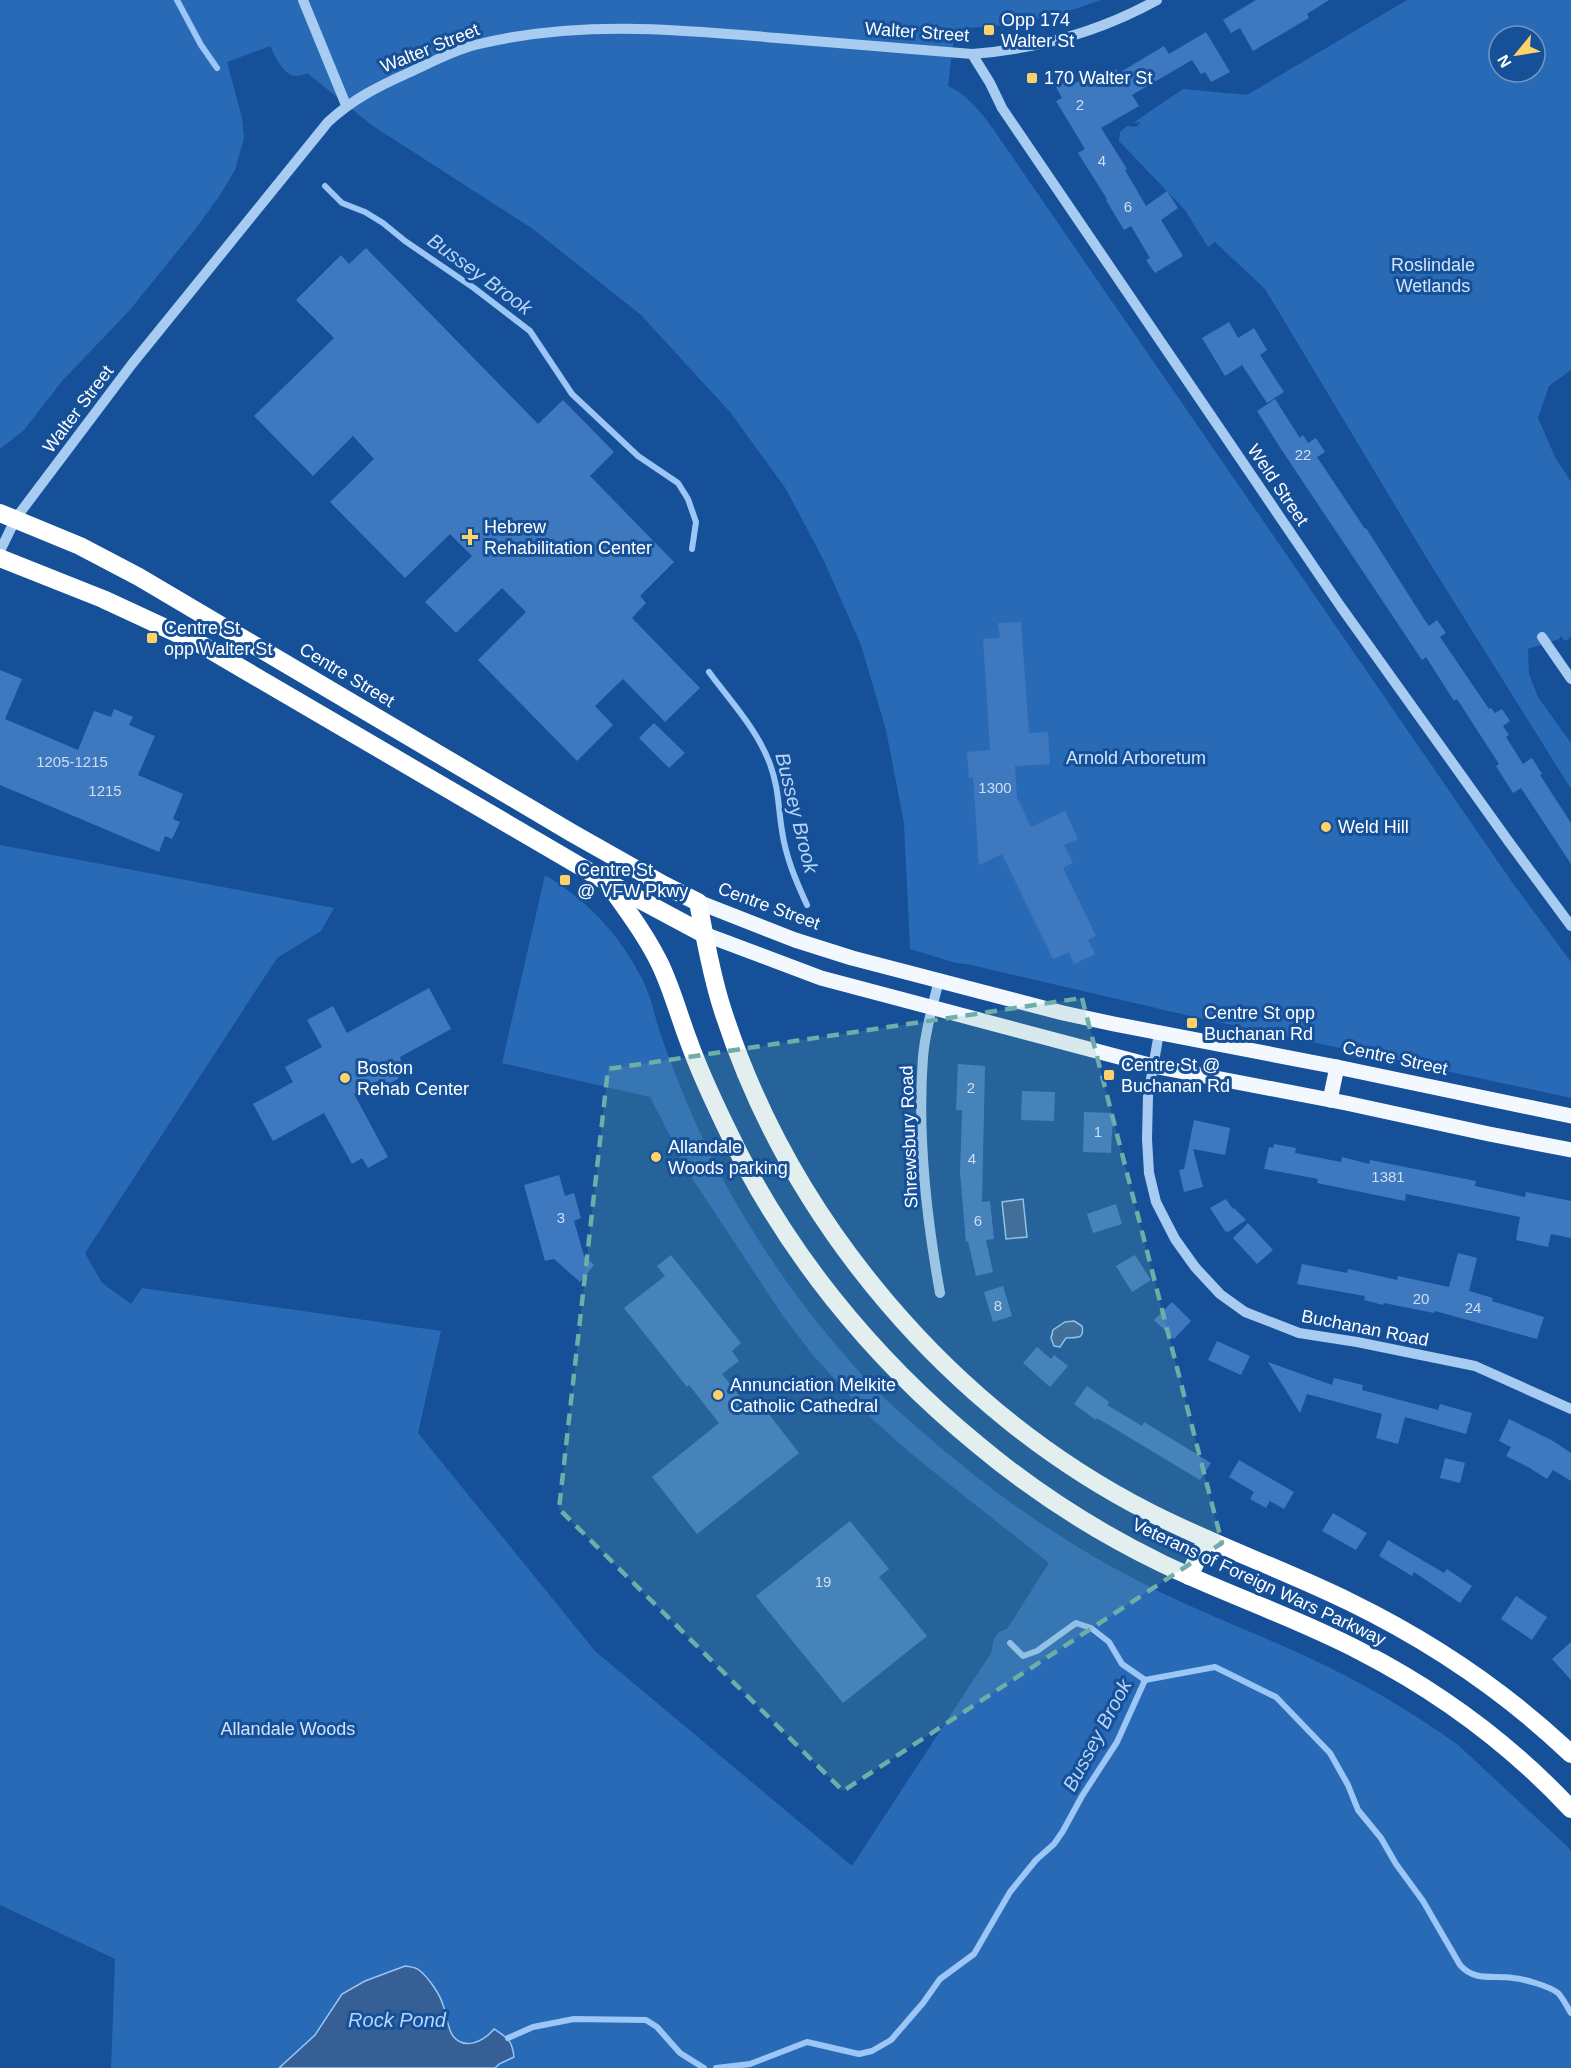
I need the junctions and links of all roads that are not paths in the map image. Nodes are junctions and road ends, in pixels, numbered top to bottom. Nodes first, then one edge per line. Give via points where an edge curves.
1 (303, 0) edge
2 (1157, 0) edge
3 (972, 54) junction
4 (346, 105) junction
5 (8, 515) edge
6 (0, 551) edge
7 (0, 558) edge
8 (1542, 637) dead end
9 (1571, 679) edge
10 (607, 882) junction
11 (698, 902) junction
12 (1571, 926) edge
13 (704, 934) junction
14 (939, 981) junction
15 (932, 1008) junction
16 (1159, 1033) junction
17 (1153, 1066) junction
18 (1337, 1067) junction
19 (1330, 1100) junction
20 (1571, 1116) edge
21 (1571, 1150) edge
22 (940, 1293) dead end
23 (1571, 1409) edge
24 (1207, 1539) junction
25 (1190, 1576) junction
26 (1571, 1754) edge
27 (1571, 1809) edge

1 - 4 street
2 - 3 street, Walter Street via 1072,37 1022,49
3 - 4 street, Walter Street via 709,32 560,31 472,46 388,82
3 - 12 street, Weld Street via 1002,108 1341,607
4 - 5 street, Walter Street via 321,130
5 - 6 street, Walter Street
5 - 11 highway, Centre Street via 80,546 160,588 549,819
7 - 10 highway via 103,599 200,644
8 - 9 street
10 - 13 highway
10 - 25 highway, Veterans of Foreign Wars Parkway via 660,965 703,1077 742,1160 797,1251 843,1312 920,1394 1005,1467 1095,1527
11 - 13 highway, Veterans of Foreign Wars Parkway
11 - 14 main road, Centre Street via 795,940
13 - 15 main road via 821,978
13 - 24 highway, Veterans of Foreign Wars Parkway via 722,1006 761,1106 812,1200 875,1287 948,1366 1028,1434 1118,1495
14 - 15 street, Shrewsbury Road
14 - 16 main road, Centre Street
15 - 17 main road
15 - 22 street, Shrewsbury Road via 923,1055 922,1125 925,1197
16 - 17 street, Buchanan Road
16 - 18 main road, Centre Street
17 - 19 main road
17 - 23 street, Buchanan Road via 1147,1139 1156,1202 1195,1268 1220,1294 1245,1312 1299,1333 1475,1366
18 - 19 main road
18 - 20 main road, Centre Street
19 - 21 main road
24 - 25 highway
24 - 26 highway, Veterans of Foreign Wars Parkway via 1347,1600 1410,1634 1501,1694
25 - 27 highway, Veterans of Foreign Wars Parkway via 1329,1636 1405,1677 1484,1731

